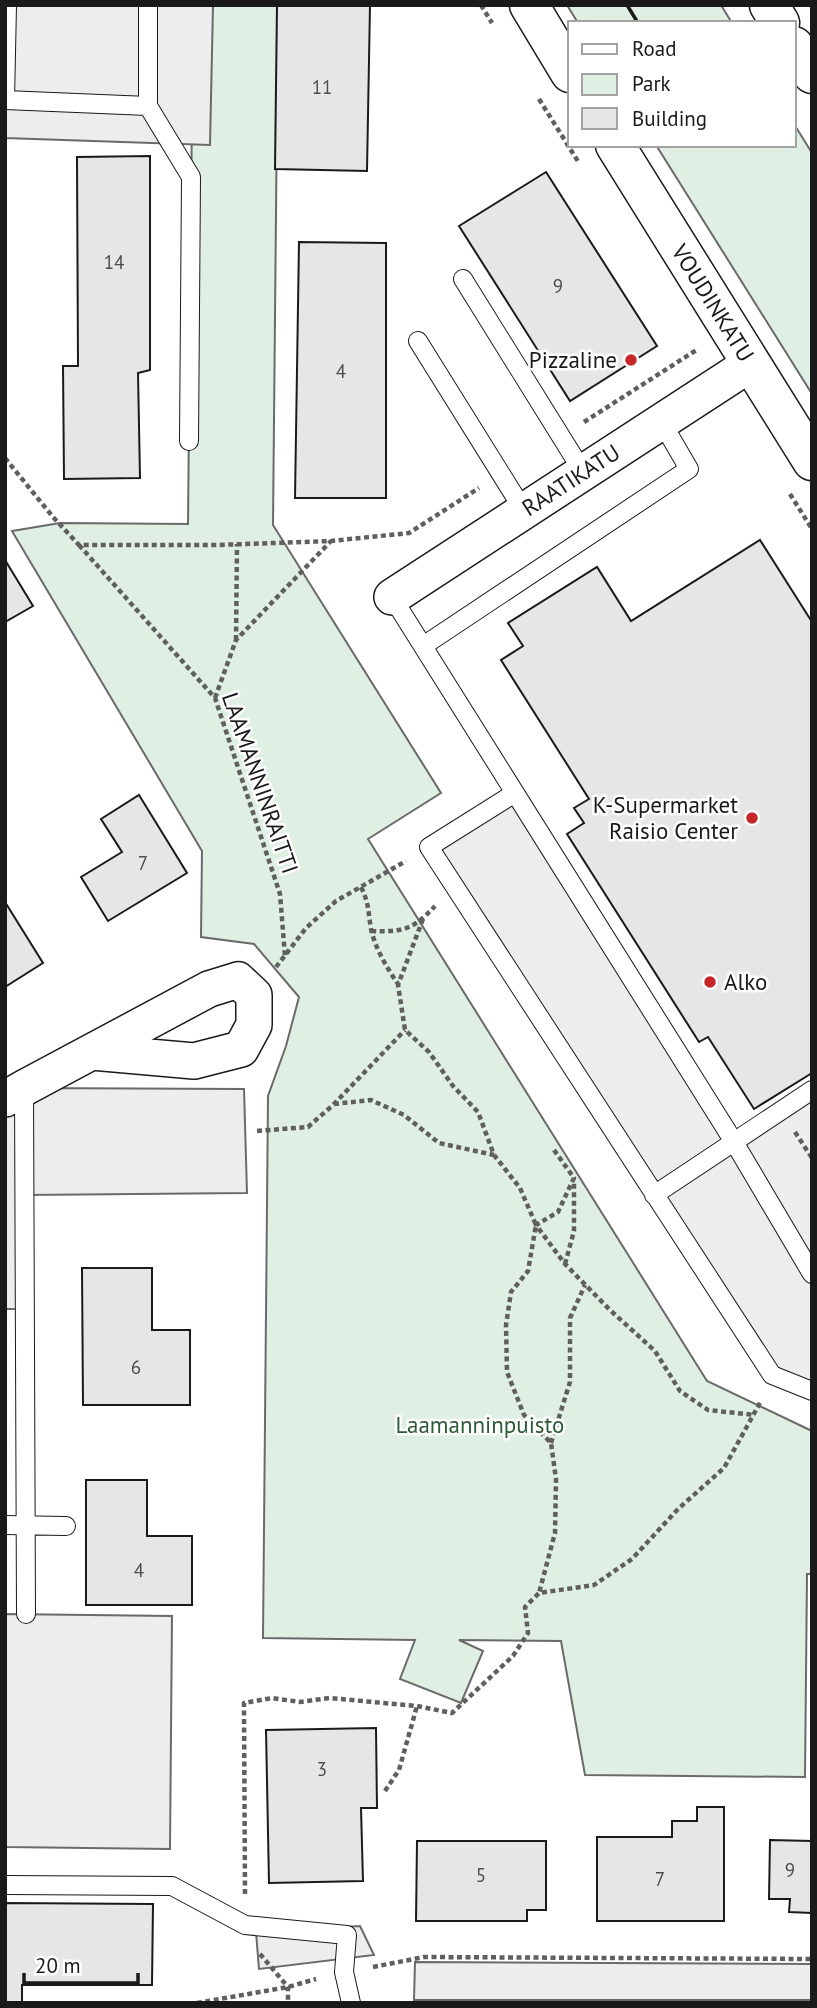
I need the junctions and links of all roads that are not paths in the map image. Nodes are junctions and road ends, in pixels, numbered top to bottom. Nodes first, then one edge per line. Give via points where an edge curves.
1 (7, 5) edge
2 (148, 5) edge
3 (528, 5) edge
4 (769, 5) edge
5 (779, 21) edge
6 (796, 49) edge
7 (568, 70) edge
8 (812, 74) edge
9 (5, 100) edge
10 (148, 106) junction
11 (616, 147) edge
12 (463, 279) dead end
13 (418, 341) dead end
14 (750, 364) junction
15 (661, 421) junction
16 (189, 441) dead end
17 (812, 461) edge
18 (583, 472) junction
19 (524, 510) junction
20 (393, 597) joint
21 (424, 646) junction
22 (515, 793) junction
23 (92, 1052) junction
24 (812, 1090) edge
25 (15, 1093) edge
26 (734, 1142) junction
27 (654, 1195) junction
28 (812, 1274) edge
29 (812, 1391) edge
30 (5, 1525) edge
31 (24, 1525) junction
32 (66, 1526) dead end
33 (26, 1614) dead end
34 (5, 1885) edge
35 (351, 2003) edge

1 - 9 lane
2 - 10 lane
3 - 7 main road
4 - 5 main road
6 - 8 main road
9 - 10 lane
10 - 16 lane via 191,177
11 - 14 main road, VOUDINKATU
12 - 18 lane
13 - 19 lane
14 - 15 street, RAATIKATU
14 - 17 main road, VOUDINKATU
15 - 18 street, RAATIKATU
15 - 21 lane via 689,469
18 - 19 street, RAATIKATU
19 - 20 street, RAATIKATU
20 - 21 lane
21 - 22 lane
22 - 26 lane
22 - 27 lane via 429,847
23 - 23 street via 209,989 238,980 254,995 254,1025 241,1049 194,1062
23 - 25 street
24 - 26 lane
25 - 31 lane
26 - 27 lane
26 - 28 lane
27 - 29 lane via 772,1375
30 - 31 lane
31 - 32 lane
31 - 33 lane
34 - 35 lane via 172,1886 245,1925 347,1935 344,1972

